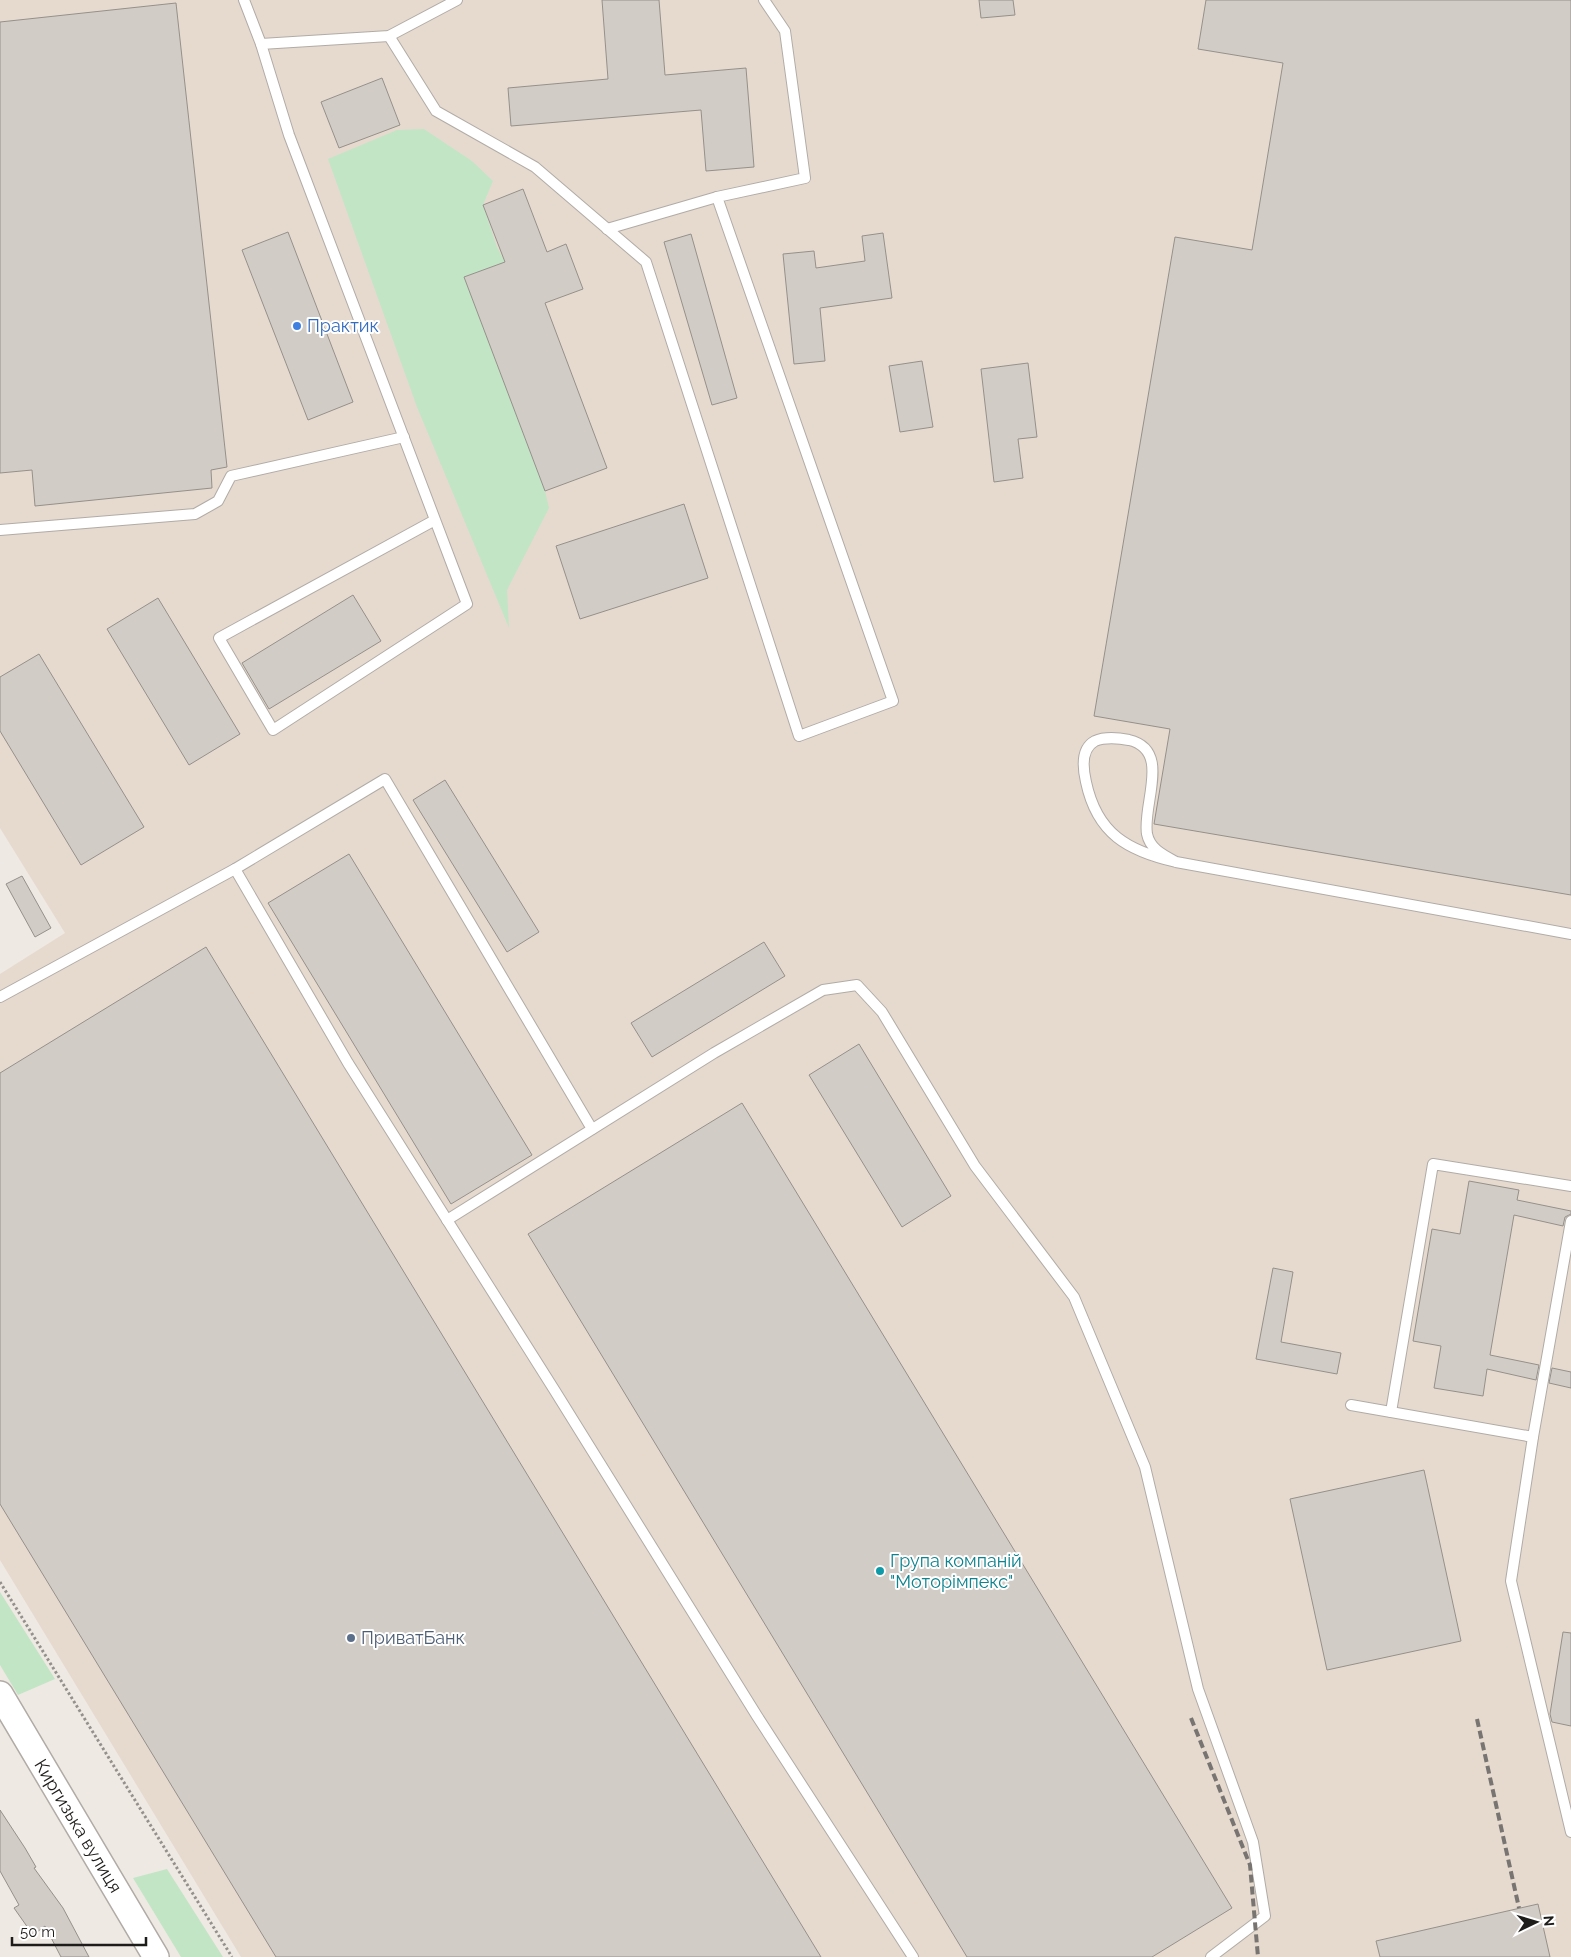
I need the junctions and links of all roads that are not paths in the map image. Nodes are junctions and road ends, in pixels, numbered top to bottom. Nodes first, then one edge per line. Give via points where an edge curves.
1 (244, 0) edge
2 (457, 0) edge
3 (764, 0) edge
4 (389, 36) junction
5 (261, 44) junction
6 (718, 197) junction
7 (607, 229) junction
8 (404, 437) junction
9 (435, 520) junction
10 (0, 530) edge
11 (1176, 862) junction
12 (235, 869) junction
13 (1571, 934) edge
14 (0, 997) edge
15 (592, 1129) junction
16 (1571, 1186) edge
17 (447, 1220) junction
18 (1571, 1221) edge
19 (1351, 1405) dead end
20 (1391, 1412) junction
21 (1534, 1437) junction
22 (0, 1694) edge
23 (1571, 1832) edge
24 (156, 1957) edge
25 (913, 1957) edge
26 (1211, 1957) edge

1 - 5 lane
2 - 4 lane
3 - 6 lane via 785,31 805,178
4 - 5 lane
4 - 7 lane via 436,111 535,167
5 - 8 lane via 289,135
6 - 7 lane
6 - 7 lane via 893,701 799,736 646,262
8 - 9 lane
8 - 10 lane via 231,476 218,501 195,514
9 - 9 lane via 467,604 273,730 219,638
11 - 11 lane via 1135,850 1119,841 1096,813 1084,771 1084,755 1096,741 1123,739 1138,742 1146,748 1152,772 1147,834 1158,852
11 - 13 lane
12 - 14 lane
12 - 15 lane via 385,779
12 - 17 lane via 348,1063
15 - 17 lane
15 - 26 lane via 823,990 857,985 882,1012 975,1166 1074,1297 1145,1467 1198,1689 1253,1842 1265,1916
16 - 20 lane via 1433,1164
17 - 25 lane via 757,1716
18 - 21 lane
19 - 20 lane
20 - 21 lane
21 - 23 lane via 1511,1581
22 - 24 street, Киргизька вулиця

